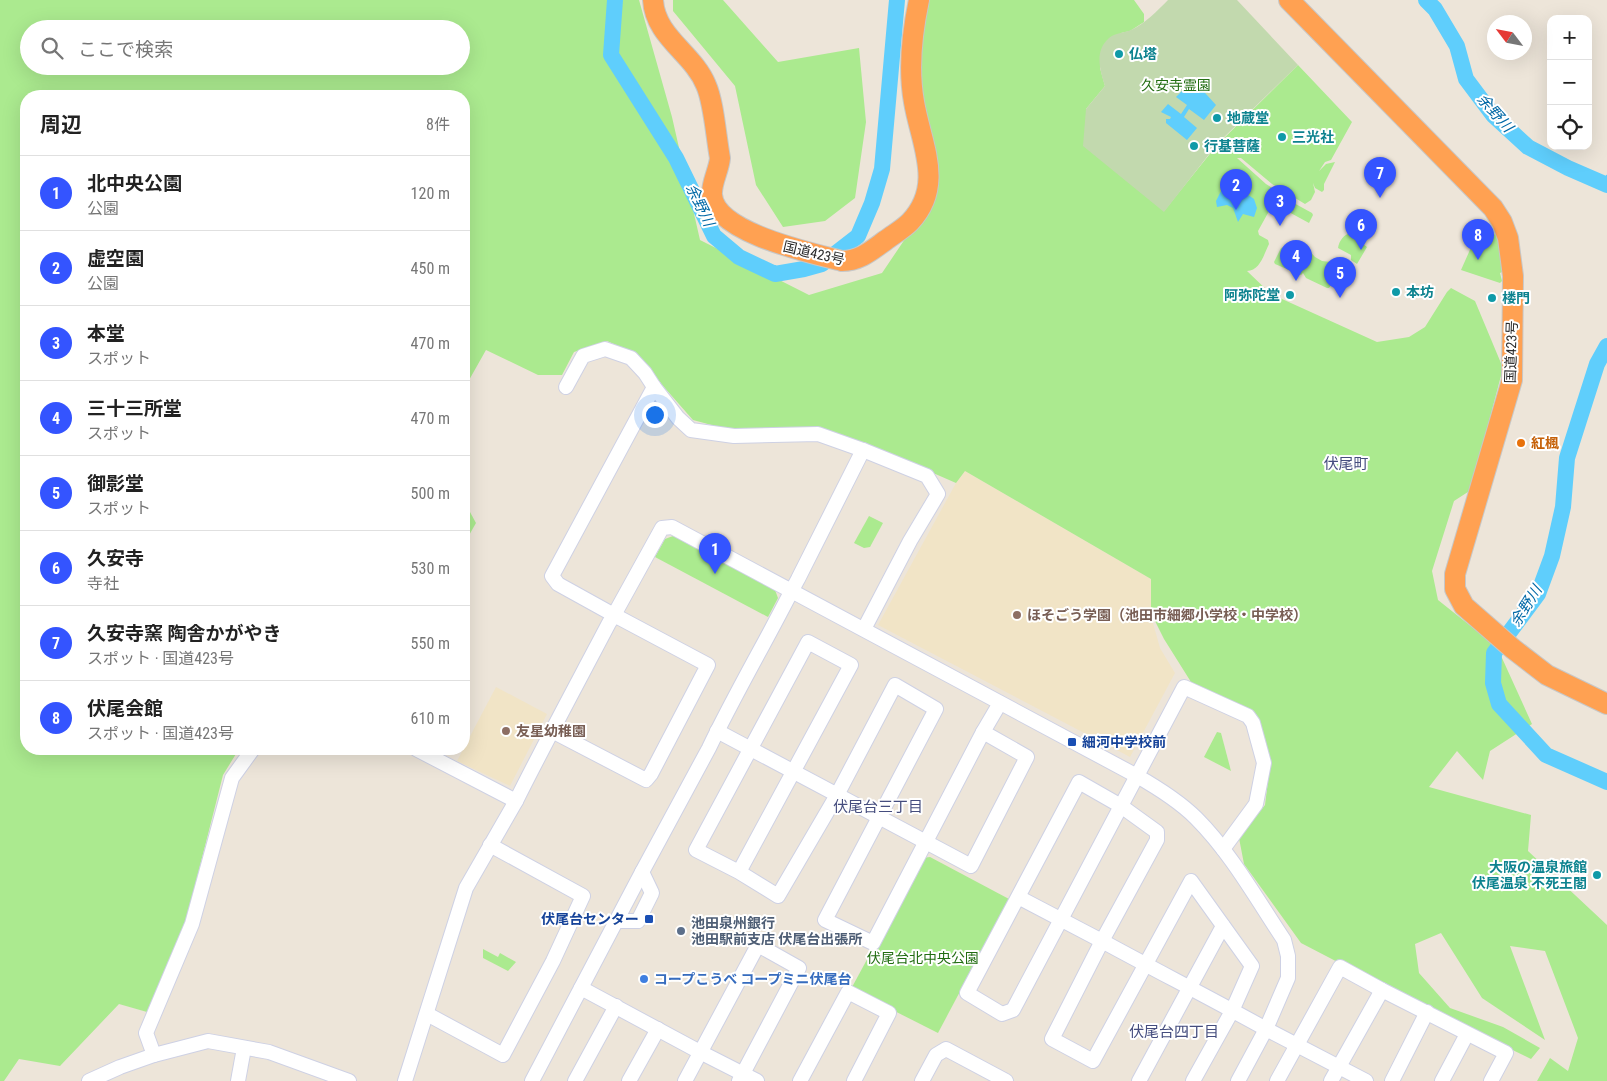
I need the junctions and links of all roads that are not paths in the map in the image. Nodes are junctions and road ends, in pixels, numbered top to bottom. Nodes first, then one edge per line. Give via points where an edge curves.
1 (653, 0) edge
2 (919, 0) edge
3 (1289, 0) edge
4 (566, 387) dead end
5 (654, 387) junction
6 (864, 450) junction
7 (792, 590) junction
8 (614, 615) junction
9 (864, 629) junction
10 (1000, 704) junction
11 (1607, 704) edge
12 (552, 731) junction
13 (717, 731) junction
14 (983, 732) junction
15 (751, 749) junction
16 (249, 755) edge
17 (428, 755) edge
18 (794, 772) junction
19 (1137, 776) junction
20 (837, 795) junction
21 (516, 801) junction
22 (1120, 806) junction
23 (879, 817) junction
24 (925, 842) junction
25 (490, 845) junction
26 (1223, 849) junction
27 (642, 872) junction
28 (739, 872) junction
29 (1018, 897) junction
30 (1061, 919) junction
31 (616, 921) junction
32 (1223, 926) junction
33 (1102, 941) junction
34 (1145, 965) junction
35 (581, 988) junction
36 (1190, 988) junction
37 (1382, 990) junction
38 (616, 1006) junction
39 (1232, 1011) junction
40 (1428, 1012) junction
41 (427, 1014) junction
42 (658, 1029) junction
43 (1266, 1029) junction
44 (1467, 1034) junction
45 (1297, 1045) junction
46 (244, 1048) junction
47 (700, 1052) junction
48 (154, 1055) junction
49 (1339, 1067) junction
50 (741, 1077) edge
51 (89, 1081) edge
52 (238, 1081) edge
53 (349, 1081) edge
54 (405, 1081) edge
55 (532, 1081) edge
56 (575, 1081) edge
57 (629, 1081) edge
58 (685, 1081) edge
59 (757, 1081) edge
60 (800, 1081) edge
61 (854, 1081) edge
62 (922, 1081) edge
63 (1006, 1081) edge
64 (1139, 1081) edge
65 (1193, 1081) edge
66 (1238, 1081) edge
67 (1277, 1081) edge
68 (1331, 1081) edge
69 (1366, 1081) edge
70 (1392, 1081) edge
71 (1442, 1081) edge
72 (1491, 1081) edge

1 - 2 highway, 国道423号 via 661,26 707,86 720,158 712,196 720,213 740,227 777,244 851,261 867,254 909,223 928,189 928,158 913,86 912,43
3 - 11 highway, 国道423号 via 1493,208 1502,222 1508,238 1513,276 1512,380 1455,574 1455,589 1464,606 1547,675
4 - 5 street via 583,356 606,349 631,358
5 - 6 street via 678,418 692,430 734,436 818,434
5 - 8 street via 552,576 558,584
6 - 7 street
6 - 9 street via 927,476 938,494
7 - 8 street via 672,527 662,528
7 - 9 street
7 - 13 street
8 - 12 street
8 - 12 street via 708,665 651,774 646,780
9 - 10 street
10 - 14 street
10 - 19 street
12 - 21 street
13 - 15 street
13 - 27 street
14 - 24 street
14 - 24 street via 1027,757 970,866
15 - 18 street
15 - 18 street via 808,642 851,665
15 - 28 street via 696,850
16 - 48 street via 232,778 192,924 146,1033
17 - 21 street
18 - 20 street
18 - 28 street
19 - 22 street
19 - 26 street via 1169,795 1196,818
19 - 26 street via 1184,687 1248,716 1264,763 1256,804
20 - 23 street
20 - 23 street via 895,685 936,709
20 - 28 street via 778,896
21 - 25 street
22 - 29 street via 1079,782
22 - 30 street
22 - 33 street via 1157,832 1157,840
23 - 24 street
23 - 24 street via 826,920 873,943
25 - 41 street via 466,888
25 - 41 street via 583,896 503,1055
26 - 43 street via 1284,940 1288,956 1288,978
27 - 31 street
27 - 31 street via 652,893 638,922
29 - 30 street
29 - 30 street via 967,992 1002,1014 1013,1010
30 - 33 street
31 - 35 street
32 - 34 street via 1191,881
32 - 36 street
32 - 39 street via 1252,966
33 - 34 street
33 - 34 street via 1052,1039 1093,1061
34 - 36 street
35 - 38 street
35 - 55 street
36 - 39 street
36 - 64 street
37 - 40 street
37 - 45 street via 1340,967
37 - 49 street
38 - 42 street
38 - 56 street
39 - 43 street
39 - 65 street
40 - 44 street
40 - 70 street
41 - 54 street
42 - 47 street
42 - 57 street
43 - 45 street
43 - 66 street
44 - 71 street
44 - 72 street via 1506,1053
45 - 49 street
45 - 67 street
46 - 48 street via 208,1041
46 - 52 street
46 - 53 street via 269,1052
47 - 50 street
47 - 50 street via 758,944 799,968
47 - 58 street
48 - 51 street
49 - 68 street
49 - 69 street
50 - 59 street
60 - 61 street via 848,992 889,1013
62 - 63 street via 936,1055 946,1048

